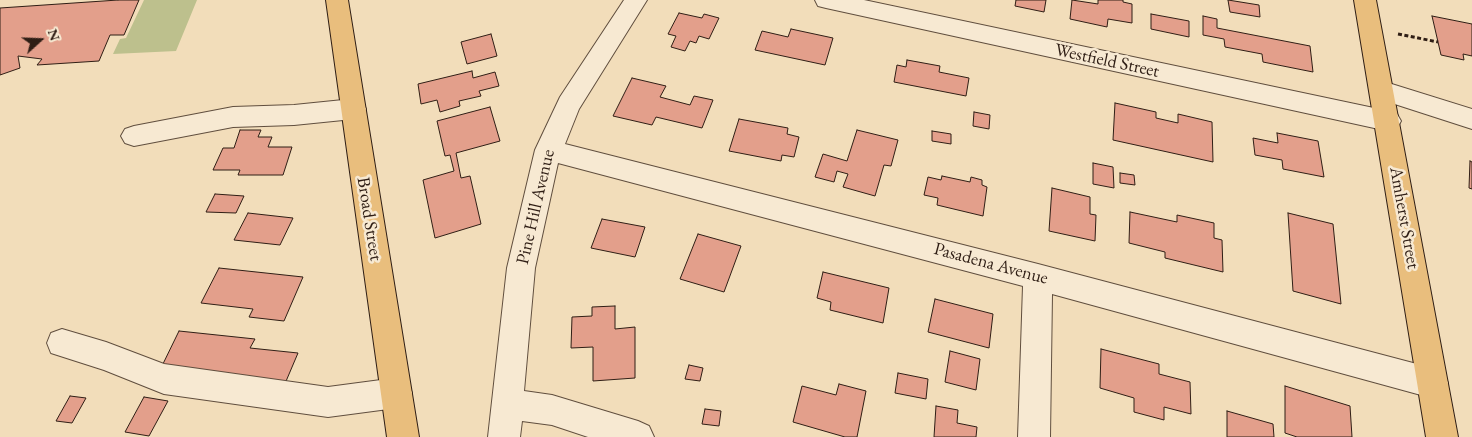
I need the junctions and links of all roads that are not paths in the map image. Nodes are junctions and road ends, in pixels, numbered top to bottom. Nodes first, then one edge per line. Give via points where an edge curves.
1 (337, 0) edge
2 (636, 0) edge
3 (826, 0) edge
4 (1365, 0) edge
5 (1382, 90) junction
6 (353, 109) junction
7 (1472, 119) edge
8 (1388, 121) junction
9 (134, 136) dead end
10 (548, 150) junction
11 (1038, 277) junction
12 (62, 343) dead end
13 (1432, 382) junction
14 (396, 393) junction
15 (506, 422) edge
16 (403, 437) edge
17 (638, 437) edge
18 (1034, 437) edge
19 (1442, 437) edge

1 - 6 main road, Broad Street
2 - 10 street, Pine Hill Avenue via 570,104
3 - 8 street, Westfield Street
4 - 5 main road, Amherst Street
5 - 7 street
5 - 8 main road, Amherst Street
6 - 9 street via 294,116 234,118
6 - 14 main road, Broad Street
8 - 13 main road, Amherst Street
10 - 11 street, Pasadena Avenue
10 - 15 street, Pine Hill Avenue via 522,268
11 - 13 street, Pasadena Avenue
11 - 18 street
12 - 14 street via 174,380 328,402
13 - 19 main road, Amherst Street
14 - 16 main road, Broad Street
15 - 17 street via 522,406 552,410

